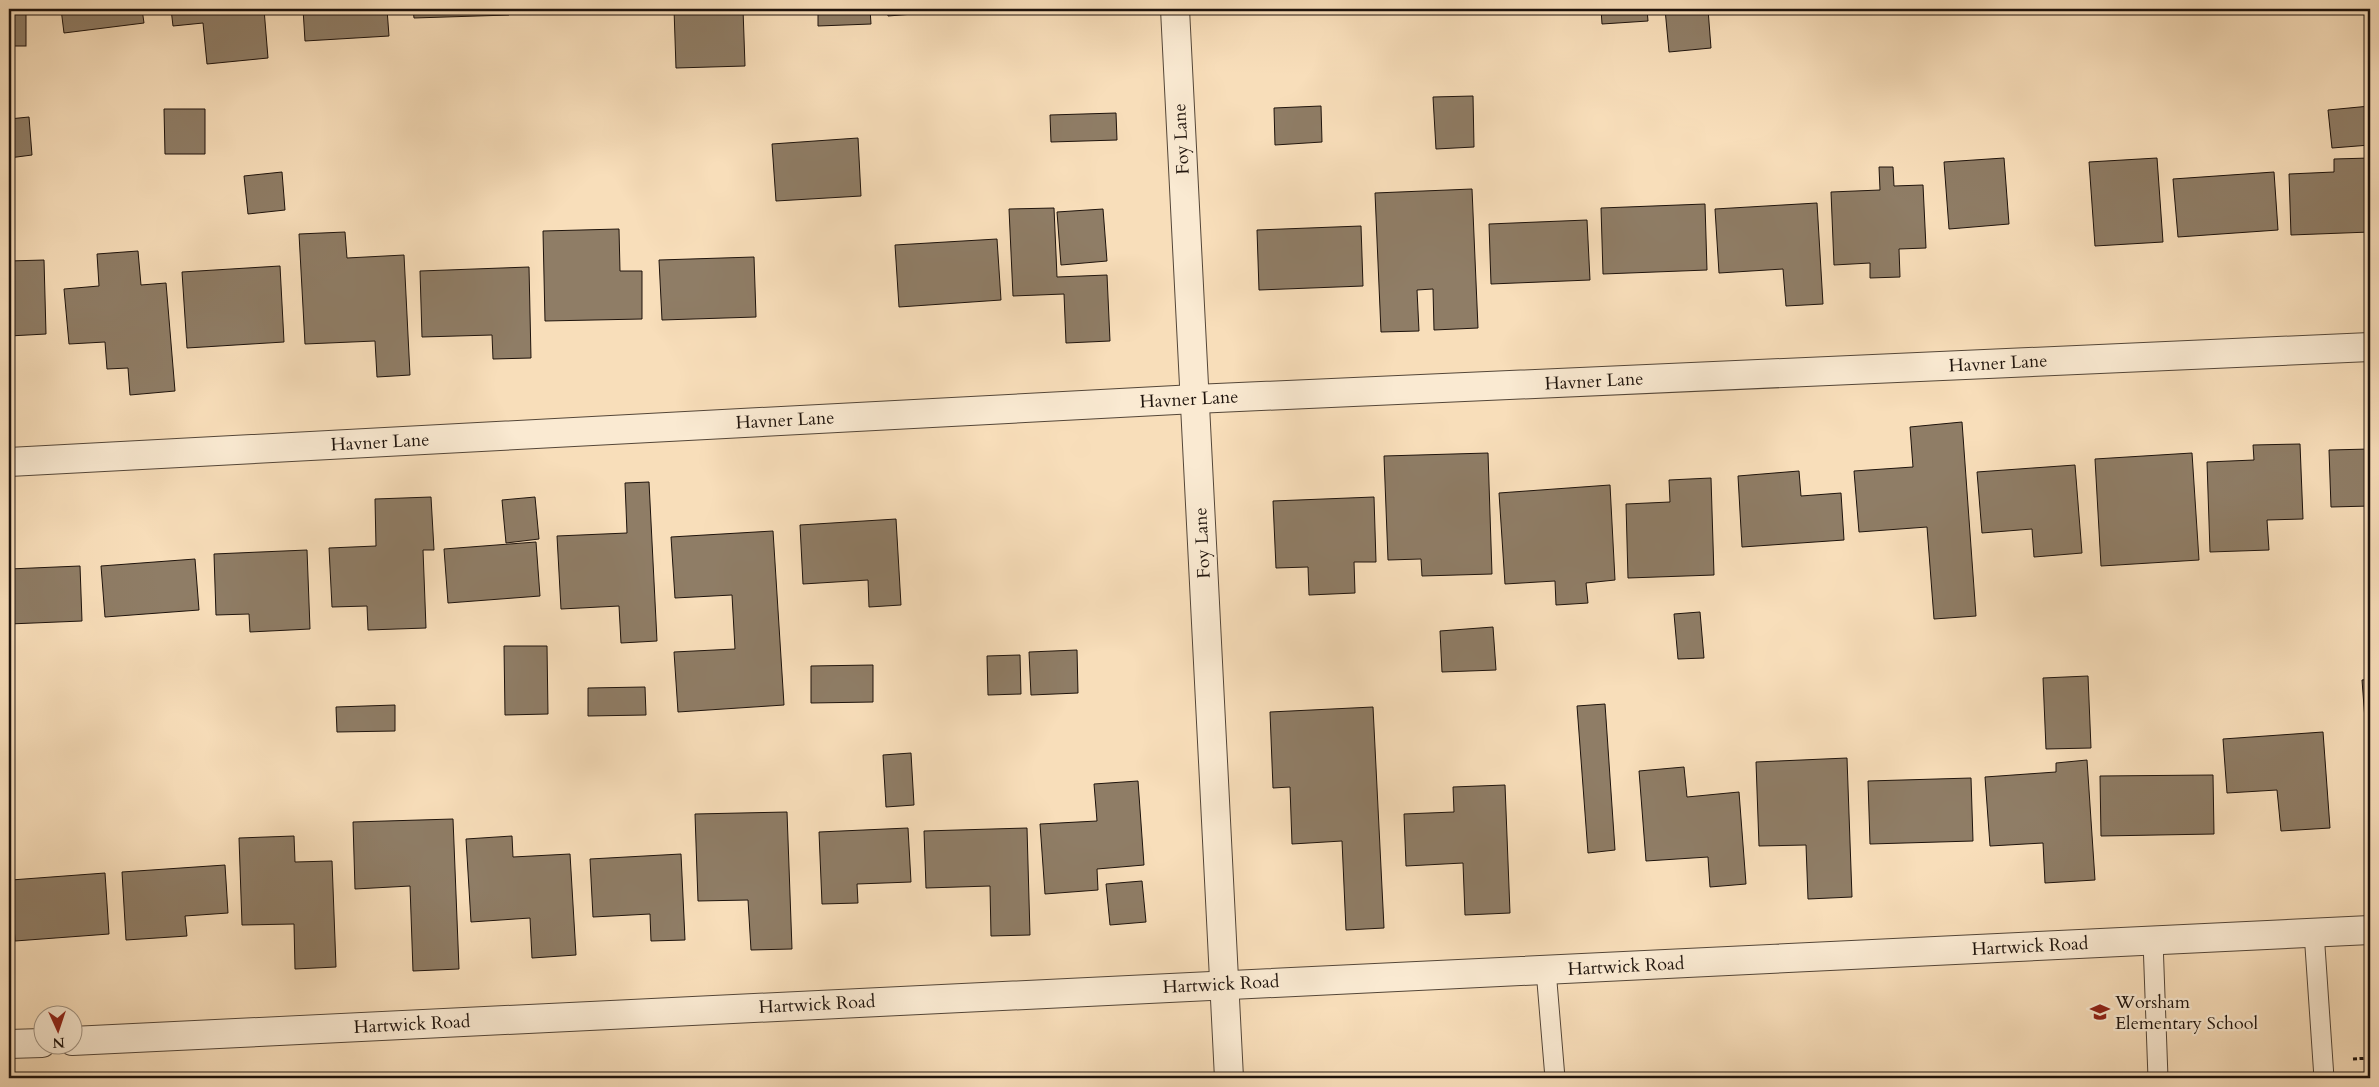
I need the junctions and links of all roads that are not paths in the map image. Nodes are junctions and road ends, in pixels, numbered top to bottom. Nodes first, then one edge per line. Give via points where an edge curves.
1 (1174, 9) edge
2 (2370, 347) edge
3 (1195, 399) junction
4 (9, 462) edge
5 (2370, 930) edge
6 (2314, 932) junction
7 (2153, 941) junction
8 (1546, 970) junction
9 (1223, 984) junction
10 (82, 1041) edge
11 (32, 1043) edge
12 (9, 1044) edge
13 (1229, 1078) edge
14 (1555, 1078) edge
15 (2158, 1078) edge
16 (2324, 1078) edge

1 - 3 street, Foy Lane
2 - 3 street, Havner Lane
3 - 4 street, Havner Lane
3 - 9 street, Foy Lane
5 - 6 street, Hartwick Road
6 - 7 street, Hartwick Road
6 - 16 lane
7 - 8 street, Hartwick Road
7 - 15 lane
8 - 9 street, Hartwick Road
8 - 14 lane
9 - 10 street, Hartwick Road
9 - 13 street, Foy Lane
11 - 12 street

